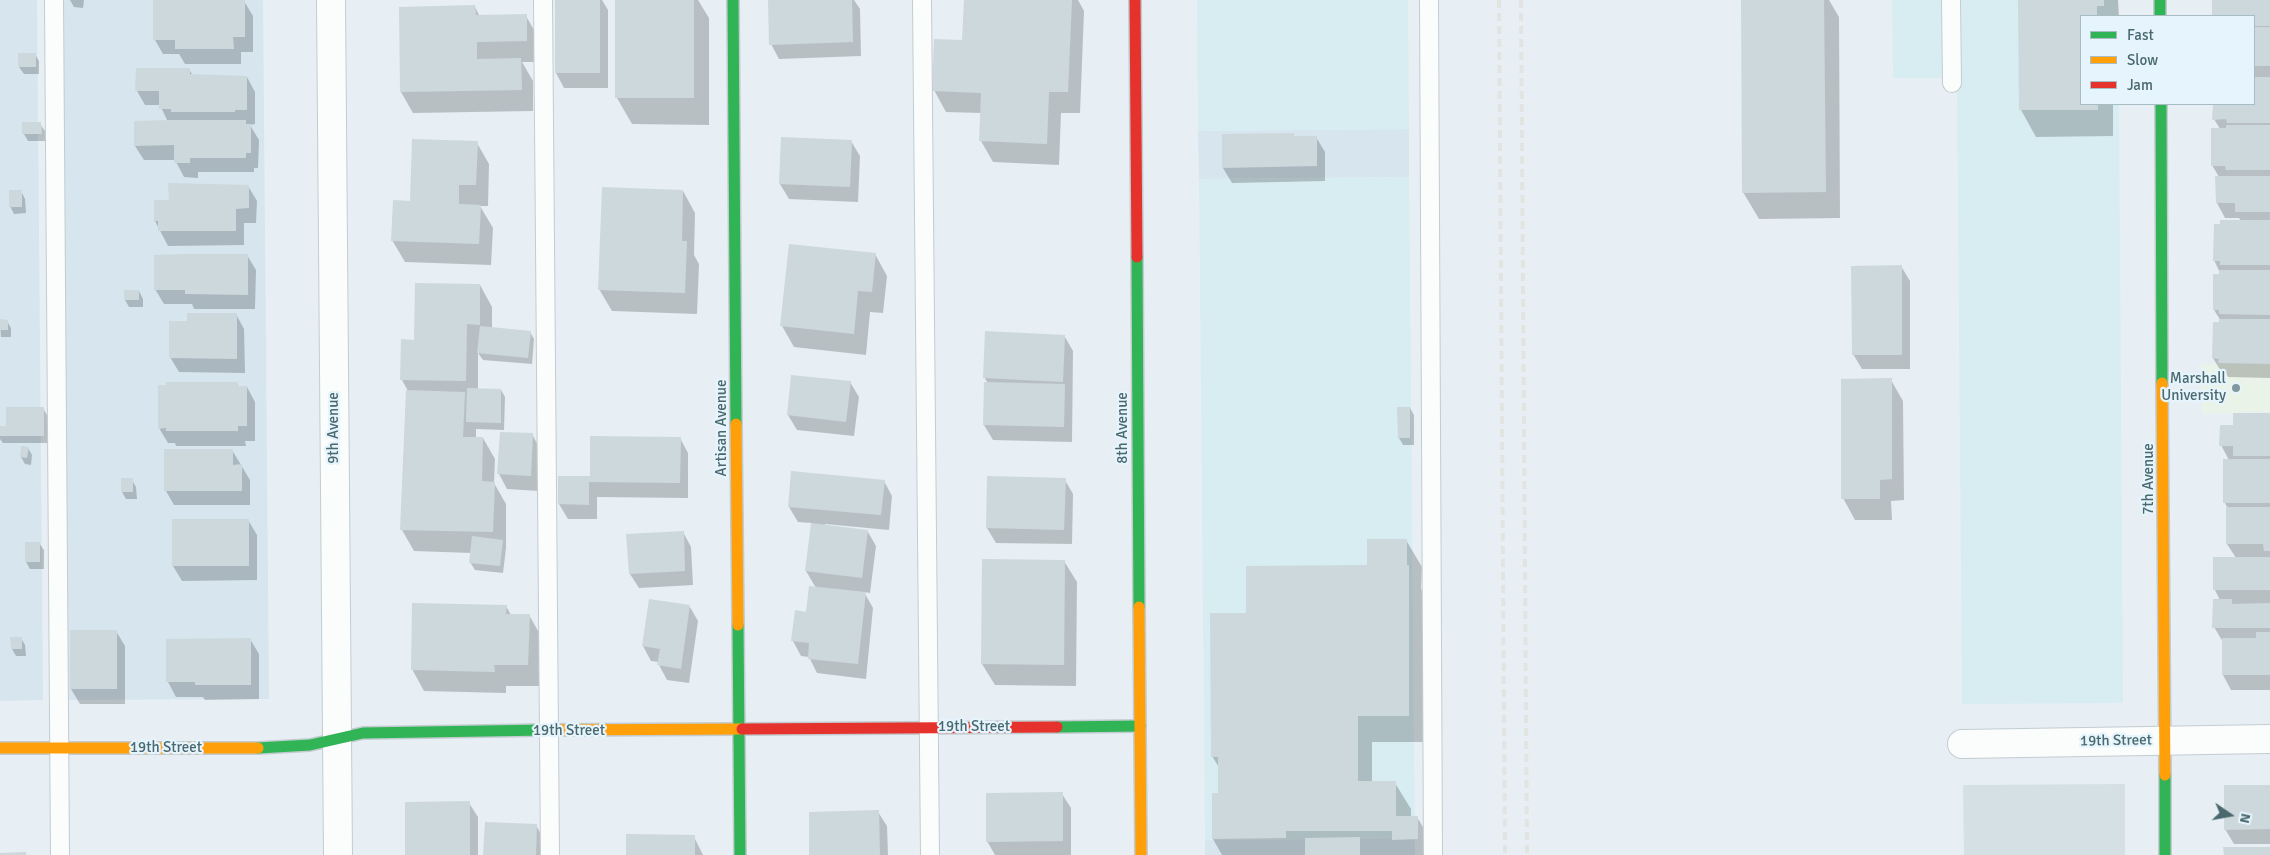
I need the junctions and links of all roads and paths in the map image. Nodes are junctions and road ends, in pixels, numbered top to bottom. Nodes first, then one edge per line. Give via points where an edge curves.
1 (54, 0) edge
2 (331, 0) edge
3 (542, 0) edge
4 (734, 0) edge
5 (922, 0) edge
6 (1135, 0) edge
7 (1429, 0) edge
8 (1951, 0) edge
9 (2160, 0) edge
10 (2160, 15) edge
11 (1952, 83) dead end
12 (2161, 105) edge
13 (1140, 726) junction
14 (929, 727) junction
15 (739, 729) junction
16 (549, 731) junction
17 (337, 739) junction
18 (2166, 740) junction
19 (2270, 740) edge
20 (1962, 744) dead end
21 (0, 748) edge
22 (59, 748) junction
23 (60, 855) edge
24 (338, 855) edge
25 (550, 855) edge
26 (740, 855) edge
27 (930, 855) edge
28 (1142, 855) edge
29 (1433, 855) edge
30 (2165, 855) edge

1 - 22 lane
2 - 17 street, 9th Avenue
3 - 16 lane
4 - 15 street, Artisan Avenue
5 - 14 lane
6 - 13 street, 8th Avenue
7 - 29 lane
8 - 11 lane
9 - 10 street
12 - 18 street, 7th Avenue
13 - 14 street, 19th Street
13 - 28 street, 8th Avenue
14 - 15 street, 19th Street
14 - 27 lane
15 - 16 street, 19th Street
15 - 26 street, Artisan Avenue
16 - 17 street, 19th Street via 363,733
16 - 25 lane
17 - 22 street, 19th Street via 282,748
17 - 24 street, 9th Avenue
18 - 19 street, 19th Street
18 - 20 street, 19th Street
18 - 30 street, 7th Avenue
21 - 22 street, 19th Street
22 - 23 lane

